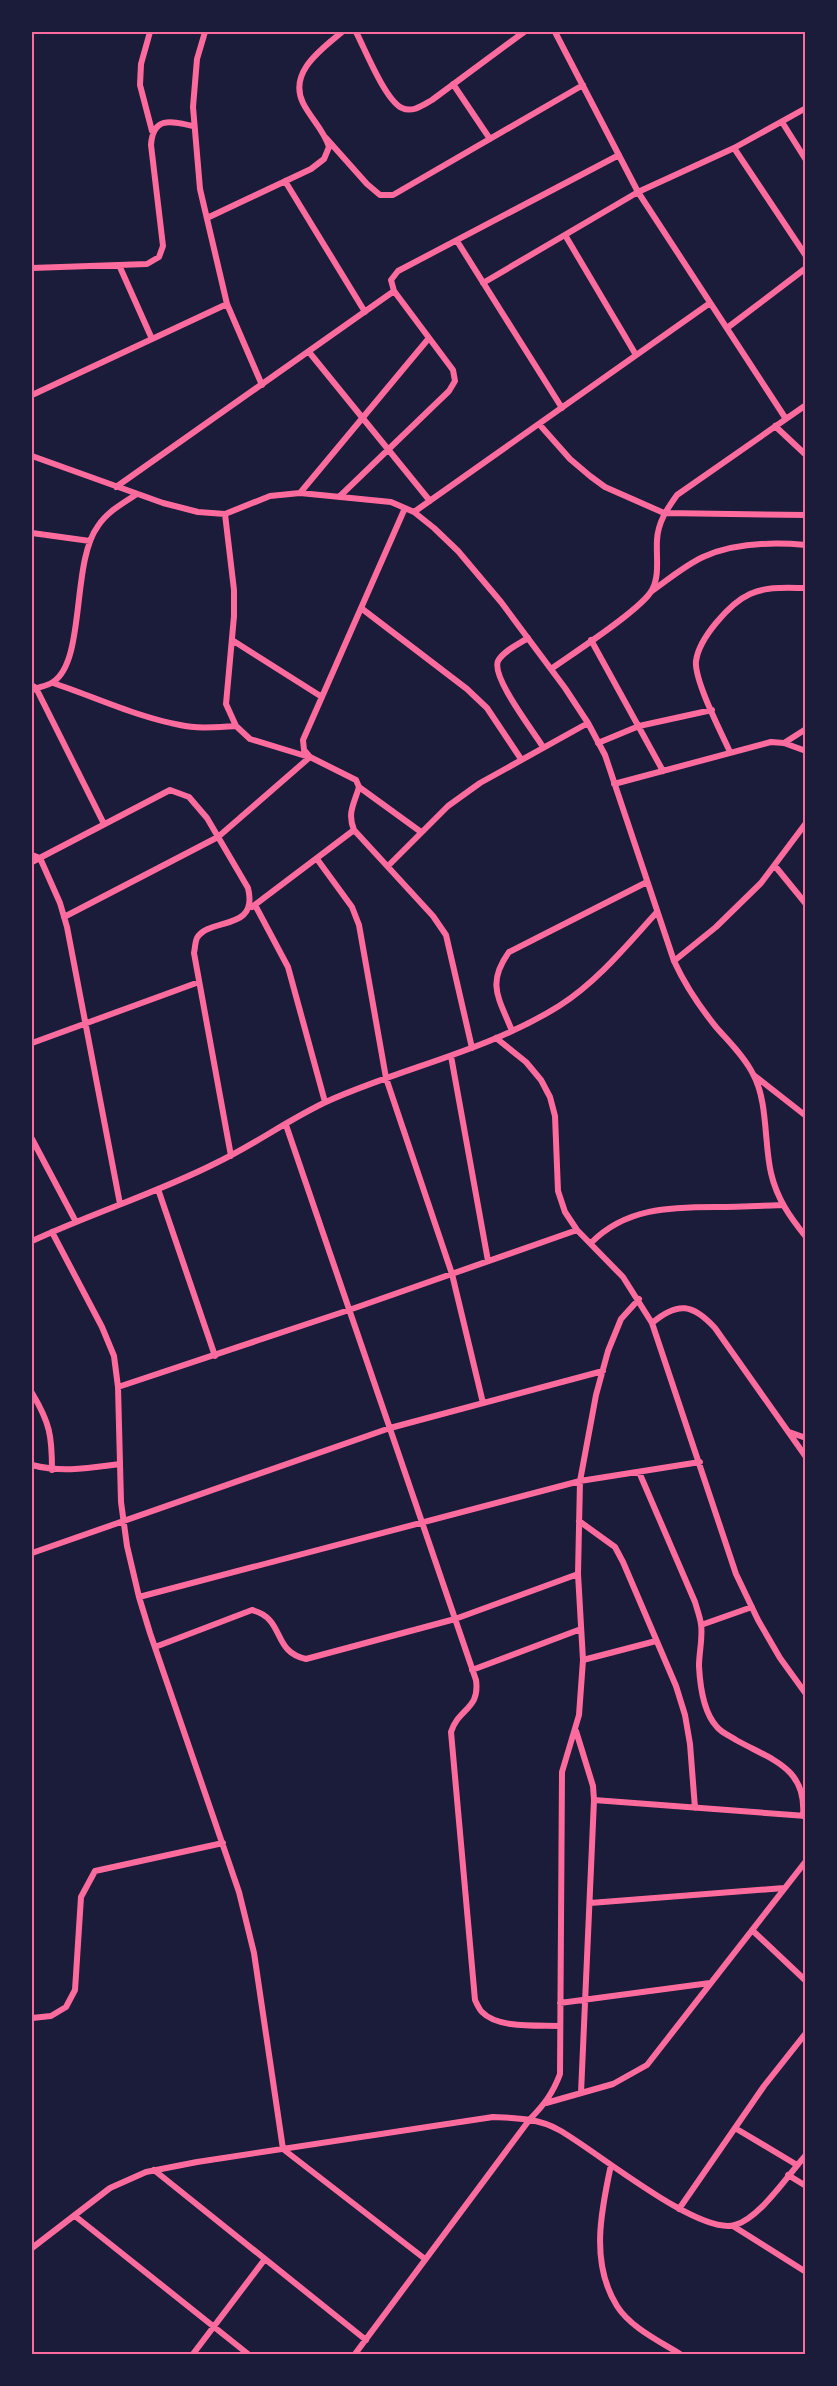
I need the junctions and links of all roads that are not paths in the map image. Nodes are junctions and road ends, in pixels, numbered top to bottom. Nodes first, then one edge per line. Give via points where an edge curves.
1 (150, 32) edge
2 (205, 32) edge
3 (342, 32) edge
4 (356, 32) edge
5 (525, 32) edge
6 (555, 32) edge
7 (453, 84) junction
8 (583, 85) junction
9 (806, 108) edge
10 (782, 122) junction
11 (193, 126) junction
12 (152, 131) junction
13 (326, 138) junction
14 (490, 139) junction
15 (734, 148) junction
16 (619, 155) junction
17 (806, 160) edge
18 (285, 181) junction
19 (638, 192) junction
20 (207, 218) junction
21 (565, 235) junction
22 (456, 241) junction
23 (806, 256) edge
24 (119, 265) junction
25 (32, 268) edge
26 (806, 268) edge
27 (483, 283) junction
28 (394, 291) junction
29 (710, 303) junction
30 (227, 304) junction
31 (365, 312) junction
32 (727, 328) junction
33 (429, 338) junction
34 (152, 339) junction
35 (309, 352) junction
36 (636, 355) junction
37 (262, 385) junction
38 (32, 395) edge
39 (806, 405) edge
40 (562, 408) junction
41 (362, 417) junction
42 (786, 419) junction
43 (539, 424) junction
44 (775, 426) junction
45 (388, 449) junction
46 (806, 455) edge
47 (32, 456) edge
48 (116, 487) junction
49 (300, 493) junction
50 (136, 494) junction
51 (339, 497) junction
52 (430, 501) junction
53 (405, 508) junction
54 (414, 512) junction
55 (664, 513) junction
56 (225, 514) junction
57 (806, 515) edge
58 (32, 533) edge
59 (90, 541) junction
60 (806, 545) edge
61 (806, 588) edge
62 (652, 592) junction
63 (361, 608) junction
64 (528, 638) junction
65 (591, 639) junction
66 (232, 640) junction
67 (551, 669) junction
68 (53, 682) junction
69 (33, 688) edge
70 (322, 696) junction
71 (712, 710) junction
72 (588, 723) junction
73 (236, 726) junction
74 (639, 726) junction
75 (806, 729) edge
76 (784, 742) junction
77 (598, 743) junction
78 (543, 747) junction
79 (806, 751) edge
80 (730, 752) junction
81 (310, 757) junction
82 (521, 759) junction
83 (663, 771) junction
84 (615, 784) junction
85 (359, 787) junction
86 (104, 824) junction
87 (806, 824) edge
88 (354, 830) junction
89 (421, 832) junction
90 (218, 837) junction
91 (32, 855) edge
92 (40, 858) junction
93 (317, 859) junction
94 (32, 862) edge
95 (388, 866) junction
96 (775, 866) junction
97 (647, 882) junction
98 (806, 904) edge
99 (255, 905) junction
100 (247, 911) junction
101 (657, 912) junction
102 (64, 917) junction
103 (674, 961) junction
104 (199, 982) junction
105 (87, 1023) junction
106 (512, 1031) junction
107 (496, 1038) junction
108 (32, 1043) edge
109 (472, 1048) junction
110 (451, 1056) junction
111 (754, 1075) junction
112 (386, 1078) junction
113 (325, 1102) junction
114 (806, 1116) edge
115 (286, 1125) junction
116 (32, 1139) edge
117 (231, 1156) junction
118 (158, 1189) junction
119 (120, 1204) junction
120 (782, 1205) junction
121 (76, 1222) junction
122 (577, 1230) junction
123 (52, 1232) junction
124 (806, 1238) edge
125 (32, 1241) edge
126 (591, 1243) junction
127 (488, 1261) junction
128 (452, 1274) junction
129 (639, 1299) junction
130 (349, 1310) junction
131 (652, 1323) junction
132 (215, 1356) junction
133 (603, 1371) junction
134 (118, 1387) junction
135 (32, 1393) edge
136 (483, 1403) junction
137 (390, 1428) junction
138 (788, 1432) junction
139 (805, 1438) edge
140 (806, 1457) edge
141 (700, 1462) junction
142 (120, 1464) junction
143 (32, 1465) edge
144 (52, 1470) junction
145 (639, 1472) junction
146 (580, 1481) junction
147 (124, 1521) junction
148 (579, 1521) junction
149 (422, 1522) junction
150 (32, 1553) edge
151 (578, 1574) junction
152 (139, 1597) junction
153 (752, 1607) junction
154 (455, 1619) junction
155 (701, 1624) junction
156 (581, 1629) junction
157 (656, 1641) junction
158 (155, 1647) junction
159 (583, 1660) junction
160 (472, 1670) junction
161 (806, 1694) edge
162 (576, 1731) junction
163 (594, 1800) junction
164 (695, 1808) junction
165 (804, 1816) edge
166 (223, 1843) junction
167 (806, 1861) edge
168 (784, 1888) junction
169 (590, 1903) junction
170 (752, 1930) junction
171 (806, 1982) edge
172 (710, 1983) junction
173 (585, 1998) junction
174 (560, 2003) junction
175 (32, 2018) edge
176 (560, 2026) junction
177 (806, 2033) edge
178 (581, 2093) junction
179 (546, 2103) junction
180 (530, 2119) junction
181 (735, 2128) junction
182 (283, 2149) junction
183 (806, 2155) edge
184 (611, 2165) junction
185 (797, 2165) junction
186 (154, 2170) junction
187 (788, 2175) junction
188 (806, 2186) edge
189 (679, 2210) junction
190 (75, 2216) junction
191 (733, 2226) junction
192 (32, 2248) edge
193 (265, 2259) junction
194 (425, 2259) junction
195 (806, 2272) edge
196 (214, 2328) junction
197 (366, 2340) junction
198 (193, 2355) edge
199 (248, 2355) edge
200 (355, 2355) edge
201 (680, 2355) edge

1 - 12 street via 140,85
2 - 11 street via 197,59
3 - 13 street via 310,60 298,88
4 - 7 street via 389,96 402,108 416,109
5 - 7 street
6 - 8 street
7 - 14 street
8 - 14 street
8 - 16 street
9 - 10 street
10 - 15 street
10 - 17 street
11 - 12 street via 171,122
11 - 20 street
12 - 24 street via 163,246 159,257 147,264
13 - 14 street via 380,195 393,195
13 - 18 street via 329,147 324,159
15 - 19 street
15 - 23 street
16 - 19 street
16 - 22 street
18 - 20 street
18 - 31 street
19 - 21 street
19 - 29 street
20 - 30 street
21 - 27 street
21 - 36 street
22 - 27 street
22 - 28 street via 398,271 391,280
24 - 25 street
24 - 34 street
26 - 32 street
27 - 40 street
28 - 31 street
28 - 33 street
29 - 32 street
29 - 36 street
30 - 34 street
30 - 37 street
31 - 35 street
32 - 42 street
33 - 41 street
33 - 45 street via 453,370 455,381
34 - 38 street
35 - 37 street
35 - 41 street
36 - 40 street
37 - 48 street
39 - 42 street
40 - 43 street
41 - 45 street
41 - 49 street
42 - 44 street
43 - 52 street
43 - 55 street via 570,459 605,487
44 - 46 street
44 - 55 street via 677,495
45 - 51 street
45 - 52 street
47 - 48 street
48 - 50 street
49 - 51 street
49 - 56 street via 270,496
50 - 56 street via 198,512
50 - 59 street via 97,526
51 - 53 street via 391,502
52 - 54 street
53 - 54 street
53 - 63 street
54 - 64 street via 458,551
55 - 57 street
55 - 62 street via 657,537 657,576
56 - 66 street via 234,591
58 - 59 street
59 - 68 street via 70,655 65,670
60 - 62 street via 752,545 705,556
61 - 71 street via 771,588 750,594 733,605 708,633 696,662 698,678
62 - 65 street
63 - 70 street
63 - 82 street via 467,688 487,708
64 - 67 street
64 - 78 street via 504,655 498,662 498,672
65 - 67 street
65 - 74 street
66 - 70 street
66 - 73 street via 226,704
67 - 72 street
68 - 69 street
68 - 73 street via 181,725
69 - 86 street
70 - 81 street via 303,740
71 - 74 street
71 - 80 street
72 - 77 street
72 - 78 street
73 - 81 street via 250,739
74 - 77 street
74 - 83 street
75 - 76 street
76 - 79 street
76 - 80 street
77 - 84 street
78 - 82 street
80 - 83 street
81 - 85 street via 356,780
81 - 90 street
82 - 89 street via 448,806
83 - 84 street
84 - 97 street
85 - 88 street via 351,808
85 - 89 street
86 - 90 street via 170,790 189,797
86 - 92 street
87 - 96 street
88 - 93 street
88 - 95 street
89 - 95 street
90 - 100 street via 248,888 251,900
90 - 102 street
91 - 92 street
92 - 94 street
92 - 102 street
93 - 99 street
93 - 112 street via 352,907 359,925
95 - 109 street via 446,935
96 - 98 street
96 - 103 street via 724,919
97 - 101 street
97 - 106 street via 509,952 495,977
99 - 100 street
99 - 113 street via 288,967
100 - 104 street via 197,938 194,952
101 - 103 street
101 - 106 street via 581,990
102 - 105 street
103 - 111 street via 699,1005
104 - 105 street
104 - 117 street
105 - 108 street
105 - 119 street
106 - 107 street
107 - 109 street
107 - 122 street via 526,1062 550,1097 555,1116 558,1191
109 - 110 street
110 - 112 street
110 - 127 street
111 - 114 street
111 - 120 street via 771,1173
112 - 113 street
112 - 128 street
113 - 115 street
115 - 117 street
115 - 130 street
116 - 121 street
117 - 118 street
118 - 119 street
118 - 132 street
119 - 121 street
120 - 124 street
120 - 126 street via 684,1206 646,1211 603,1230
121 - 123 street
122 - 126 street
122 - 127 street
123 - 125 street
123 - 134 street via 102,1327 114,1356
126 - 129 street
127 - 128 street
128 - 130 street
128 - 136 street
129 - 131 street
129 - 133 street via 621,1319
130 - 132 street
130 - 137 street
131 - 138 street via 676,1308 687,1307 702,1315
131 - 141 street
132 - 134 street
133 - 136 street
133 - 146 street
134 - 142 street
135 - 144 street via 52,1438
136 - 137 street
137 - 147 street
137 - 149 street
138 - 139 street
138 - 140 street
141 - 145 street
141 - 153 street via 736,1574
142 - 144 street
142 - 147 street
143 - 144 street
145 - 146 street
145 - 155 street
146 - 148 street
146 - 149 street
147 - 150 street
147 - 152 street
148 - 151 street
148 - 157 street via 615,1547
149 - 152 street
149 - 154 street
151 - 154 street
151 - 156 street
152 - 158 street
153 - 155 street
153 - 161 street via 780,1658
154 - 158 street via 306,1659 287,1650 272,1620 252,1610
154 - 160 street
155 - 165 street via 699,1665 708,1713 716,1727 727,1735 789,1771 800,1784
156 - 159 street
156 - 160 street
157 - 159 street
157 - 164 street via 685,1715
158 - 166 street
159 - 162 street
160 - 176 street via 478,1694 455,1720 451,1732 475,2000 483,2013 511,2025
162 - 163 street
162 - 174 street via 562,1772
163 - 164 street
163 - 169 street
164 - 165 street
166 - 175 street via 95,1871 81,1897 75,1990 66,2007 51,2016
166 - 182 street via 254,1953
167 - 168 street
168 - 169 street
168 - 170 street
169 - 173 street
170 - 171 street
170 - 172 street
172 - 173 street
172 - 178 street via 647,2065 613,2084
173 - 174 street
173 - 178 street
174 - 176 street
176 - 179 street via 560,2074
177 - 181 street
178 - 179 street
179 - 180 street
180 - 182 street via 492,2117
180 - 184 street via 559,2129
180 - 194 street
181 - 185 street
181 - 189 street
182 - 186 street
182 - 194 street
183 - 185 street
184 - 189 street
184 - 201 street via 600,2234 607,2282 617,2307 635,2325
185 - 187 street
186 - 190 street via 110,2188
186 - 193 street
187 - 188 street
187 - 191 street via 754,2215
189 - 191 street
190 - 192 street
190 - 196 street
191 - 195 street
193 - 196 street
193 - 197 street
194 - 197 street
196 - 198 street
196 - 199 street
197 - 200 street

